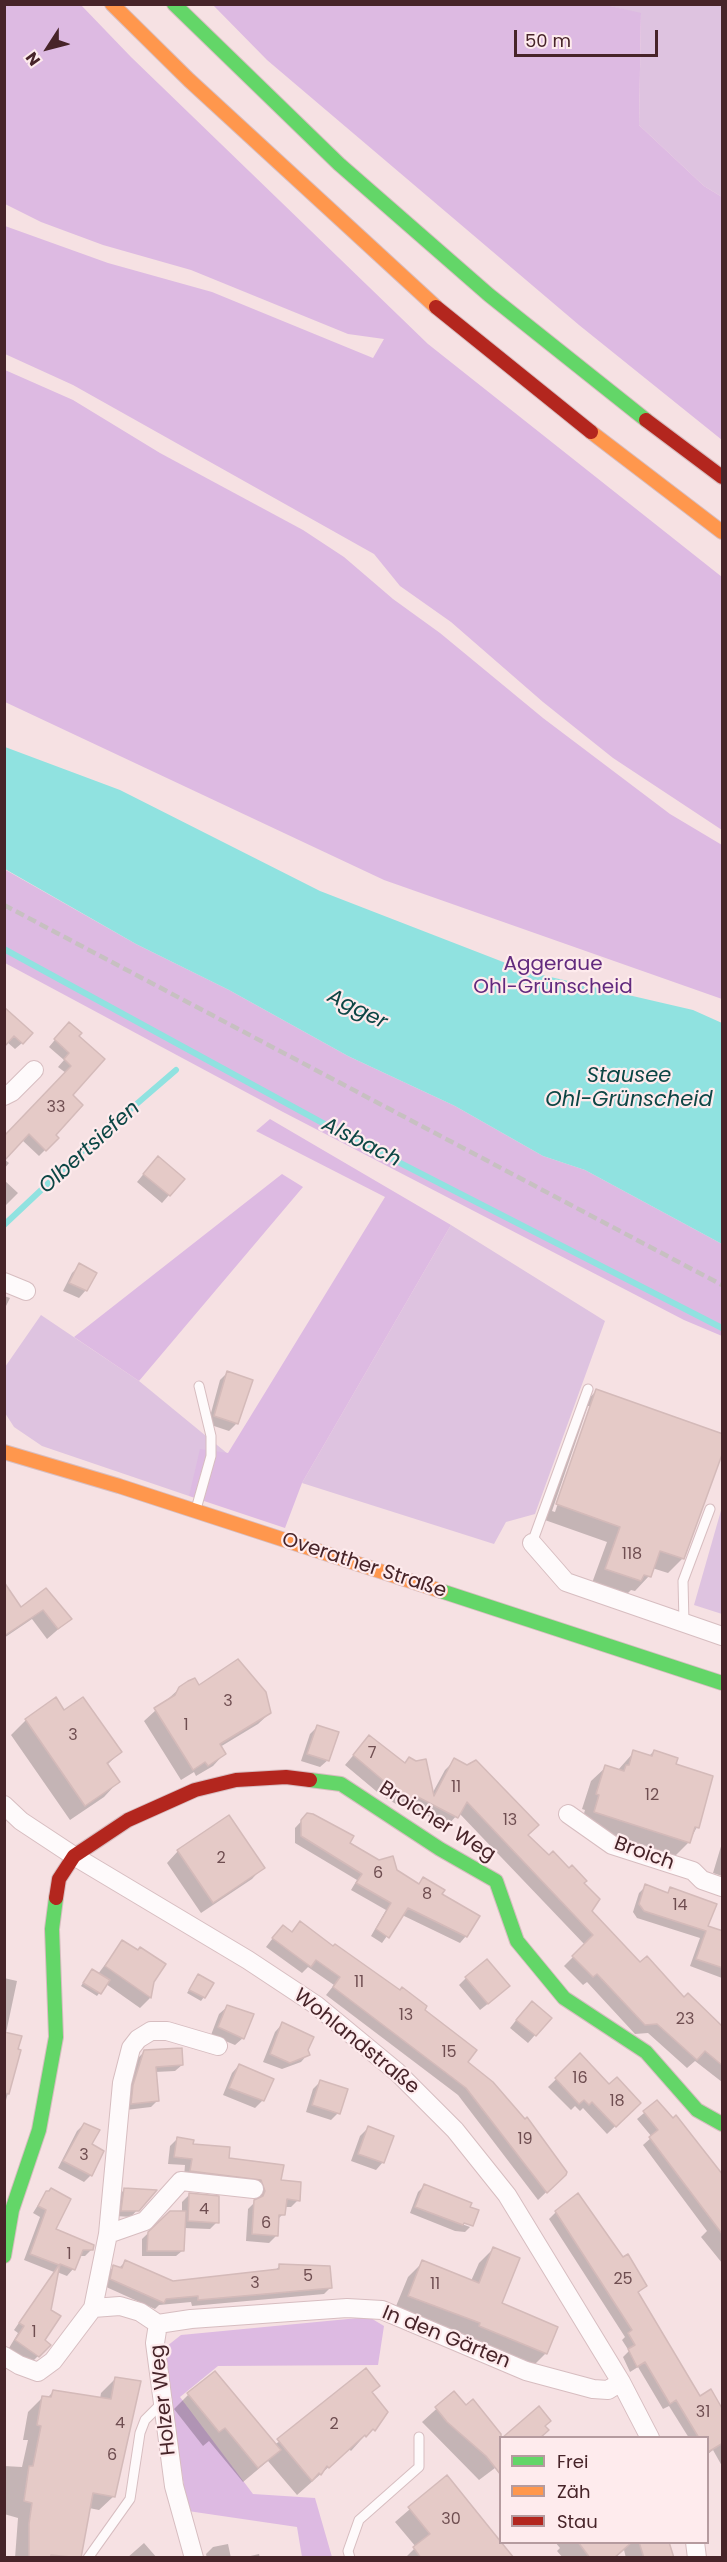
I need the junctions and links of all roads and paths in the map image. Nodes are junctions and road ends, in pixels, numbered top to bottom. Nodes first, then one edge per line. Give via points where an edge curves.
1 (112, 4) edge
2 (174, 4) edge
3 (723, 477) edge
4 (723, 532) edge
5 (34, 1070) dead end
6 (4, 1096) edge
7 (4, 1282) edge
8 (26, 1292) dead end
9 (199, 1386) dead end
10 (588, 1389) dead end
11 (4, 1452) edge
12 (710, 1509) dead end
13 (196, 1511) junction
14 (532, 1543) joint
15 (684, 1623) junction
16 (723, 1636) edge
17 (723, 1683) edge
18 (4, 1805) edge
19 (568, 1814) dead end
20 (74, 1856) junction
21 (723, 1887) edge
22 (218, 2046) dead end
23 (723, 2124) edge
24 (254, 2189) dead end
25 (108, 2234) junction
26 (4, 2256) edge
27 (93, 2308) junction
28 (158, 2324) junction
29 (4, 2356) edge
30 (621, 2382) junction
31 (162, 2403) junction
32 (649, 2436) edge
33 (419, 2437) dead end
34 (88, 2558) edge
35 (194, 2558) edge
36 (350, 2558) edge

1 - 4 main road via 460,329
2 - 3 main road via 339,164 489,295
5 - 6 street
7 - 8 street
9 - 13 lane via 212,1436 211,1456
10 - 14 lane
11 - 13 main road, Overather Straße
12 - 15 lane via 682,1581
13 - 17 main road, Overather Straße
14 - 15 street via 566,1582
15 - 16 street
18 - 20 street, Wohlandstraße
19 - 21 street, Broich via 612,1845 693,1871 702,1880
20 - 23 main road, Broicher Weg via 128,1820 195,1790 236,1780 286,1777 341,1784 496,1881 517,1941 564,1998 646,2052 697,2110
20 - 26 main road via 59,1879 52,1929 56,2037 39,2130 12,2210
20 - 30 street, Wohlandstraße via 316,2005 398,2072 455,2130 507,2195
22 - 25 street via 167,2031 151,2031 131,2049 122,2083
24 - 25 street via 182,2181 145,2221
25 - 27 street
27 - 28 street, Holzer Weg via 120,2306 140,2312
27 - 29 street via 53,2361 38,2372
28 - 30 street, In den Gärten via 346,2308 382,2310 526,2371 593,2389 608,2390
28 - 31 street, Holzer Weg via 155,2343
30 - 32 street, Wohlandstraße
31 - 34 lane via 145,2420 140,2433 130,2499
31 - 35 street, Holzer Weg via 174,2486
33 - 36 lane via 419,2467 359,2520 348,2551

